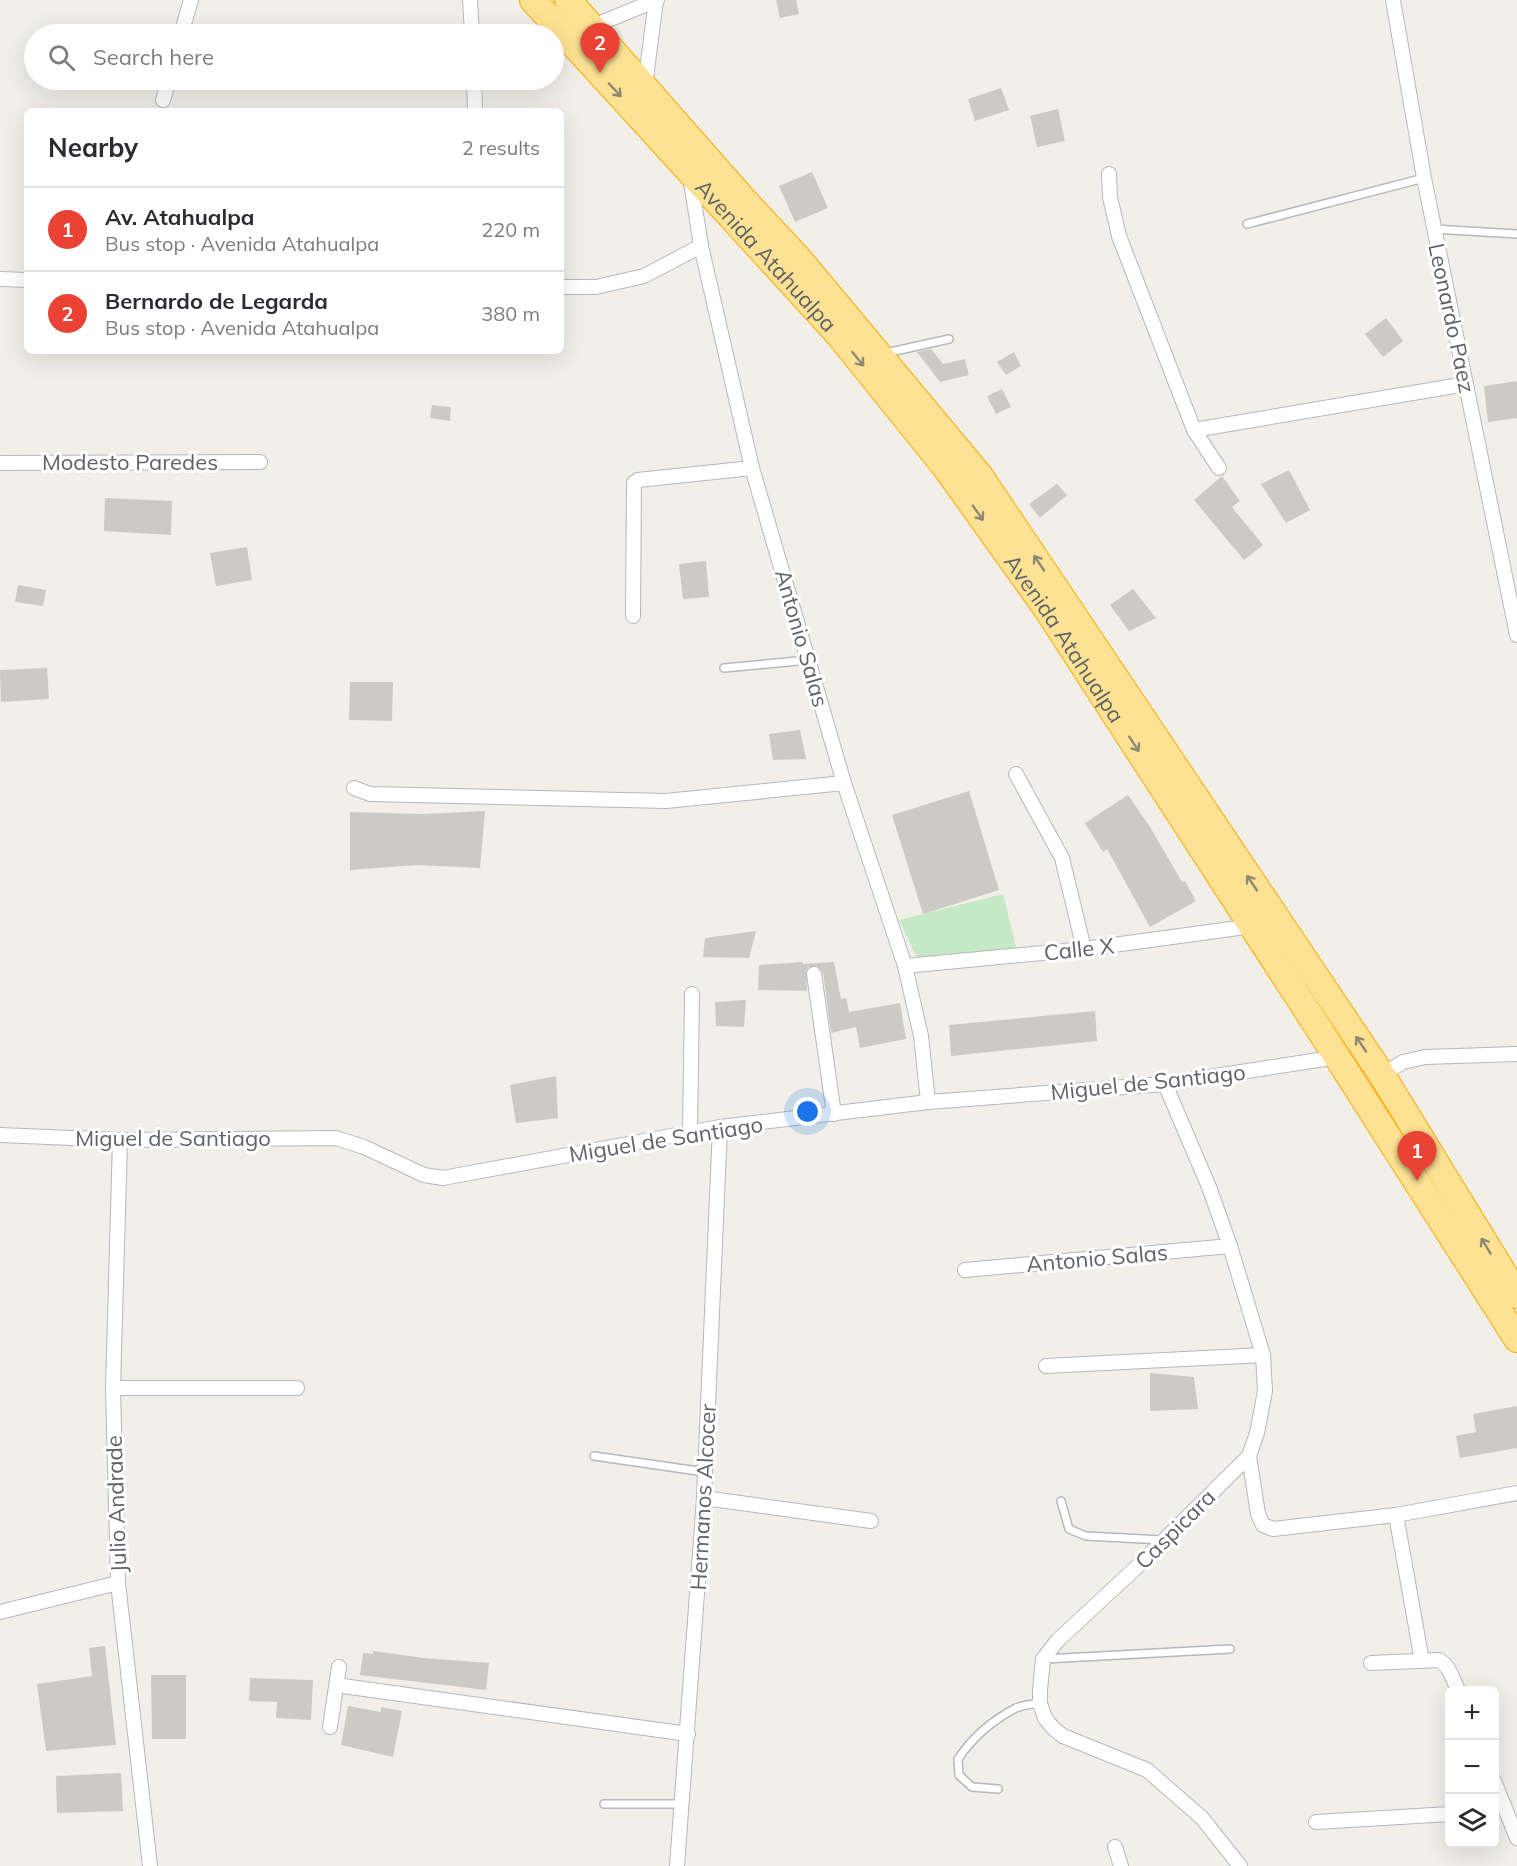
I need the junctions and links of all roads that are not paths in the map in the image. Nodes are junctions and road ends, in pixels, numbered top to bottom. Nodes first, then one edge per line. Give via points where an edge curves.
1 (191, 0) edge
2 (470, 0) edge
3 (533, 0) edge
4 (568, 0) edge
5 (656, 0) edge
6 (1393, 0) edge
7 (184, 24) edge
8 (471, 24) edge
9 (555, 24) edge
10 (593, 26) junction
11 (564, 34) edge
12 (645, 86) junction
13 (166, 90) edge
14 (474, 90) edge
15 (163, 100) dead end
16 (475, 108) edge
17 (689, 170) junction
18 (1109, 174) dead end
19 (1424, 178) junction
20 (1247, 224) dead end
21 (1434, 229) junction
22 (1517, 234) edge
23 (701, 246) junction
24 (0, 279) edge
25 (24, 279) edge
26 (564, 286) edge
27 (949, 339) dead end
28 (880, 354) junction
29 (1466, 384) junction
30 (1194, 430) junction
31 (261, 462) dead end
32 (0, 463) edge
33 (752, 468) junction
34 (1219, 468) dead end
35 (633, 616) dead end
36 (1517, 635) edge
37 (808, 660) junction
38 (724, 668) dead end
39 (1016, 774) dead end
40 (844, 783) junction
41 (354, 788) dead end
42 (1253, 926) junction
43 (1084, 949) junction
44 (905, 966) junction
45 (813, 974) dead end
46 (692, 994) dead end
47 (1517, 1054) edge
48 (1337, 1057) junction
49 (1382, 1075) junction
50 (1165, 1084) junction
51 (928, 1102) junction
52 (834, 1114) junction
53 (720, 1127) junction
54 (690, 1132) junction
55 (0, 1135) edge
56 (120, 1140) junction
57 (1230, 1246) junction
58 (965, 1270) dead end
59 (1517, 1295) edge
60 (1517, 1339) edge
61 (1263, 1355) junction
62 (1046, 1366) dead end
63 (113, 1388) junction
64 (297, 1388) dead end
65 (594, 1456) dead end
66 (1249, 1456) junction
67 (705, 1473) junction
68 (1517, 1493) edge
69 (704, 1498) junction
70 (1060, 1501) dead end
71 (1396, 1515) junction
72 (871, 1521) dead end
73 (1162, 1540) junction
74 (118, 1583) junction
75 (0, 1612) edge
76 (1230, 1649) dead end
77 (1043, 1659) junction
78 (1422, 1661) junction
79 (1371, 1663) dead end
80 (339, 1666) dead end
81 (336, 1685) junction
82 (1456, 1686) edge
83 (1040, 1703) junction
84 (330, 1727) dead end
85 (688, 1734) junction
86 (998, 1789) dead end
87 (1497, 1794) edge
88 (604, 1804) dead end
89 (682, 1804) junction
90 (1501, 1811) edge
91 (1445, 1814) edge
92 (1316, 1822) dead end
93 (1517, 1838) edge
94 (1115, 1846) dead end
95 (150, 1866) edge
96 (677, 1866) edge
97 (1120, 1866) edge
98 (1240, 1866) edge

1 - 7 street
2 - 8 street
3 -> 9 highway, Avenida Atahualpa
4 - 10 highway, Avenida Atahualpa
5 - 10 street
5 - 12 street
6 - 19 street, Leonardo Paez
10 - 12 highway, Avenida Atahualpa
11 -> 17 highway, Avenida Atahualpa
12 - 28 highway, Avenida Atahualpa
13 - 15 street
14 - 16 street
17 - 23 street, Antonio Salas
17 -> 42 highway, Avenida Atahualpa via 838,334 946,468 1046,608
18 - 30 street via 1119,236
19 - 20 lane
19 - 21 street, Leonardo Paez
21 - 22 lane
21 - 29 street, Leonardo Paez
23 - 26 street via 644,276 596,287
23 - 33 street, Antonio Salas
24 - 25 street
27 - 28 lane
49 -> 28 highway, Avenida Atahualpa via 980,476
29 - 30 street
29 - 36 street, Leonardo Paez
30 - 34 street
31 - 32 street, Modesto Paredes
33 - 35 street via 634,483
33 - 37 street, Antonio Salas
37 - 38 lane
37 - 40 street, Antonio Salas
39 - 43 street via 1062,858
40 - 41 street via 666,801 370,794
40 - 44 street, Antonio Salas
42 - 43 street, Calle X
42 - 48 highway, Avenida Atahualpa
43 - 44 street, Calle X
44 - 51 street, Antonio Salas via 921,1036
45 - 52 street
46 - 54 street
47 - 49 street via 1425,1057 1403,1062
48 - 50 street, Miguel de Santiago
48 - 60 highway, Avenida Atahualpa
59 -> 49 highway, Avenida Atahualpa
50 - 51 street, Miguel de Santiago
50 - 57 street, Caspicara
51 - 52 street, Miguel de Santiago
52 - 53 street, Miguel de Santiago
53 - 54 street, Miguel de Santiago
53 - 67 street, Hermanos Alcocer
54 - 56 street, Miguel de Santiago via 443,1178 424,1175 336,1138
55 - 56 street, Miguel de Santiago
56 - 63 street, Julio Andrade
57 - 58 street, Antonio Salas
57 - 61 street, Caspicara
61 - 62 street
61 - 66 street, Caspicara via 1265,1391
63 - 64 street
63 - 74 street, Julio Andrade
65 - 67 lane
66 - 71 street via 1263,1526 1274,1529
66 - 73 street, Caspicara
67 - 69 street, Hermanos Alcocer
68 - 71 street
69 - 72 street
69 - 85 street, Hermanos Alcocer
70 - 73 lane via 1069,1529 1086,1536
71 - 78 street
73 - 77 street, Caspicara
74 - 75 street
74 - 95 street, Julio Andrade
76 - 77 lane
77 - 83 street
78 - 79 street
78 - 82 street via 1445,1663
80 - 81 street
81 - 84 street
81 - 85 street
83 - 86 lane via 1018,1707 996,1721 970,1741 958,1759 959,1775 972,1787
83 - 98 street via 1045,1718 1063,1736 1147,1770 1202,1818
85 - 89 street, Hermanos Alcocer
87 - 90 street
88 - 89 lane
89 - 96 street, Hermanos Alcocer
90 - 93 street
91 - 92 street
94 - 97 street

